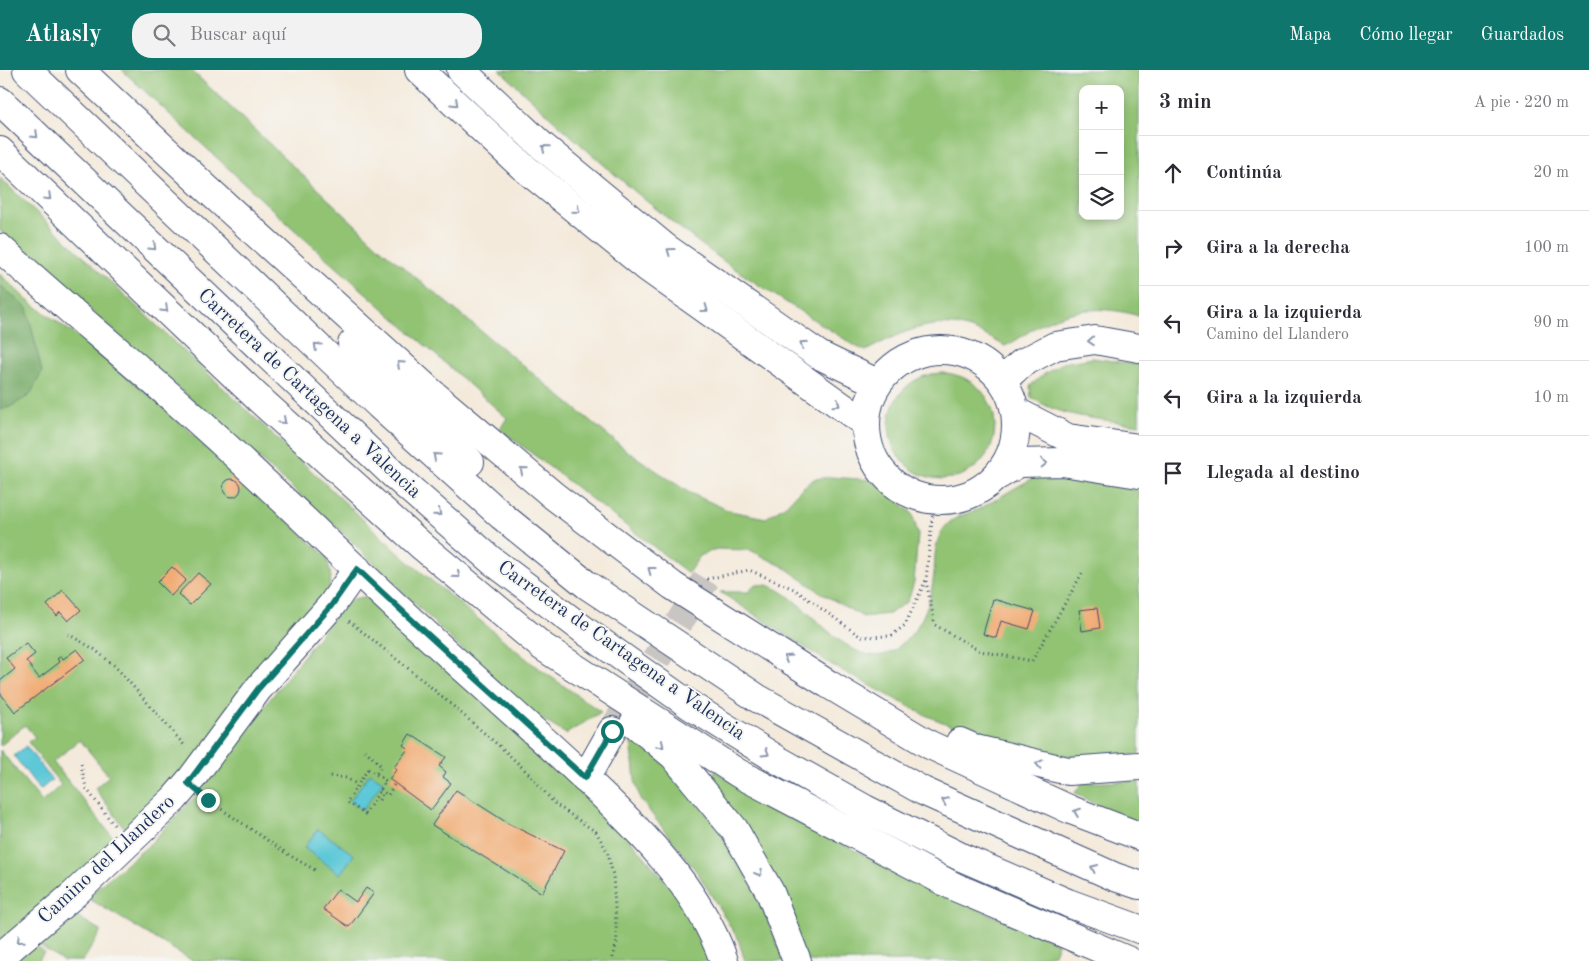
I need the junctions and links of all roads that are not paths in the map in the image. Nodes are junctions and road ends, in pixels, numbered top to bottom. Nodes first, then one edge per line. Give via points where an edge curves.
1 (28, 70) edge
2 (80, 70) edge
3 (419, 70) edge
4 (461, 70) edge
5 (0, 101) edge
6 (0, 151) edge
7 (206, 188) junction
8 (0, 248) edge
9 (1139, 348) edge
10 (1003, 380) junction
11 (877, 383) junction
12 (1017, 412) junction
13 (865, 423) junction
14 (1139, 448) edge
15 (1139, 474) edge
16 (998, 475) junction
17 (357, 569) junction
18 (542, 647) junction
19 (828, 684) junction
20 (757, 698) junction
21 (612, 731) tunnel mouth
22 (1139, 766) edge
23 (585, 778) junction
24 (1139, 836) edge
25 (1139, 885) edge
26 (1139, 929) edge
27 (0, 957) edge
28 (724, 961) edge
29 (797, 961) edge
30 (1129, 961) edge

20 -> 1 main road, Carretera de Cartagena a Valencia via 587,586 502,516 289,320
2 - 7 main road
3 -> 13 main road via 522,166 648,268
11 -> 4 main road via 819,355 666,248 541,145
5 -> 26 main road, Carretera de Cartagena a Valencia via 394,475 492,560 588,633 691,706 865,809 961,857 1068,903
6 -> 18 main road via 258,398 423,546
19 -> 7 main road via 673,586 554,496 433,394
7 - 20 main road via 448,442 510,500 596,574
8 - 17 main road via 178,403
9 -> 10 main road via 1095,340 1055,346 1022,363
10 - 11 main road via 982,360 954,349 925,350 898,362
10 - 12 main road
11 - 13 main road via 868,402
12 - 14 main road via 1068,438
12 - 16 main road via 1015,446
13 - 16 main road via 868,446 879,467 894,484 913,495 952,500 985,487
16 -> 15 main road via 1019,463 1062,462
17 - 23 main road
17 -> 27 main road, Camino del Llandero via 331,606 258,689 195,774 163,811 72,896
18 -> 29 main road via 674,756 734,829 770,892
18 - 30 main road via 747,777 954,887
22 -> 19 main road via 1068,771 976,749
24 -> 19 main road via 1071,810 930,745
25 -> 20 main road, Carretera de Cartagena a Valencia via 923,791
21 - 23 main road
23 - 28 main road via 643,837 698,905

